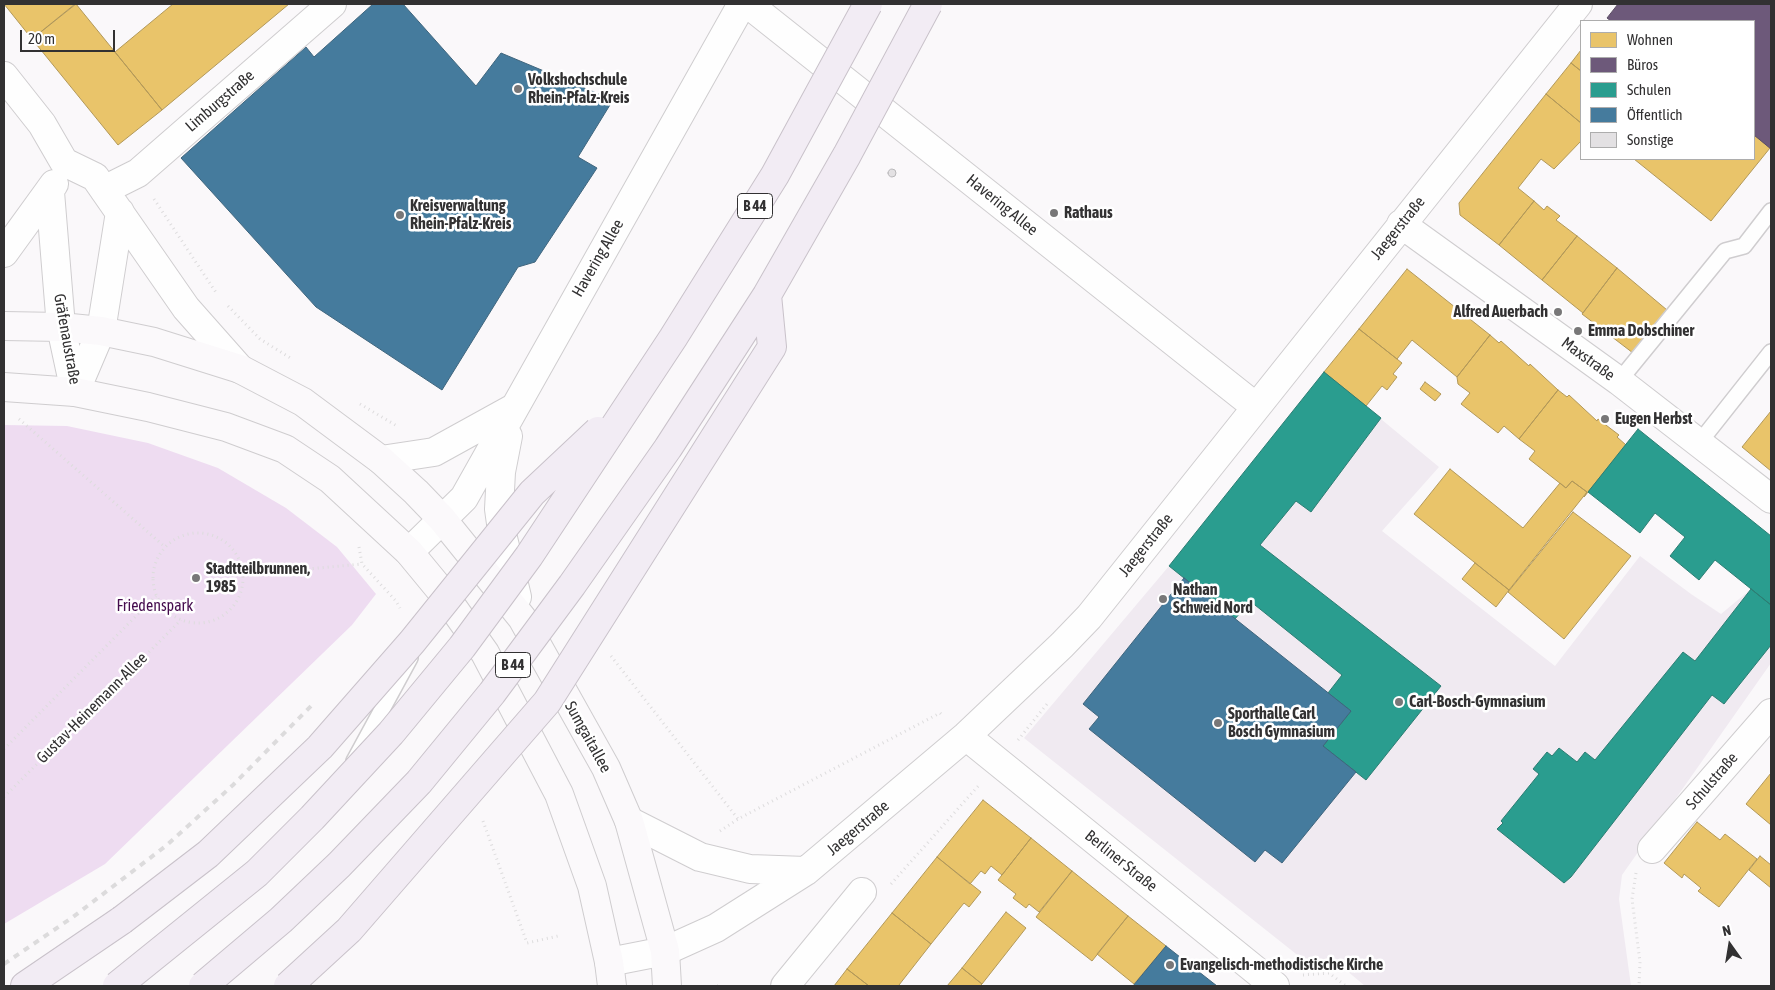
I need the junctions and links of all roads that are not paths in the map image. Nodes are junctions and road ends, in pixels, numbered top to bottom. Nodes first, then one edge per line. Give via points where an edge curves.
1 (332, 4) edge
2 (742, 4) edge
3 (748, 4) edge
4 (868, 4) edge
5 (928, 4) edge
6 (1578, 4) edge
7 (4, 76) edge
8 (64, 162) junction
9 (104, 190) junction
10 (50, 192) junction
11 (1771, 211) edge
12 (120, 212) junction
13 (1401, 224) junction
14 (4, 253) edge
15 (767, 296) junction
16 (4, 326) edge
17 (61, 326) junction
18 (101, 332) junction
19 (1771, 352) edge
20 (240, 369) junction
21 (1619, 381) junction
22 (10, 388) edge
23 (75, 392) junction
24 (631, 402) junction
25 (1256, 407) junction
26 (514, 408) junction
27 (1699, 443) junction
28 (381, 460) junction
29 (1771, 499) edge
30 (442, 519) junction
31 (408, 552) junction
32 (442, 592) junction
33 (522, 618) junction
34 (1771, 713) edge
35 (966, 736) junction
36 (348, 771) dead end
37 (629, 821) junction
38 (1652, 849) road end
39 (806, 872) junction
40 (862, 892) road end
41 (665, 951) junction
42 (610, 974) edge
43 (25, 986) edge
44 (117, 986) edge
45 (202, 986) edge
46 (288, 986) edge
47 (667, 986) edge
48 (785, 986) edge
49 (1276, 986) edge

1 - 9 street, Limburgstraße via 138,173
2 - 26 street, Havering Allee
3 - 25 street, Havering Allee
4 - 24 highway, B 44, bridge via 775,175
5 - 15 highway, B 44, bridge
6 - 13 street, Jaegerstraße
7 - 8 street via 42,124
8 - 9 street via 95,177
8 - 10 street, Gräfenaustraße
9 - 12 street
10 - 14 street, Gräfenaustraße
10 - 17 street, Gräfenaustraße
11 - 21 lane via 1744,246 1725,251
12 - 18 street, Gräfenaustraße
12 - 20 street via 186,308
13 - 21 street, Maxstraße
13 - 25 street, Jaegerstraße
15 - 45 highway, B 44, bridge via 668,448 492,693 419,782 339,865 281,920
15 - 46 highway, bridge via 772,347 548,702 349,930
16 - 17 street, Sumgaitallee
17 - 18 street, Sumgaitallee
17 - 23 street, Gräfenaustraße
18 - 20 street, Sumgaitallee via 154,342
18 - 23 street, Gräfenaustraße
19 - 27 lane
20 - 28 street, Sumgaitallee via 303,402
21 - 27 street, Maxstraße
22 - 23 street
23 - 31 street via 226,427 286,449 330,479
24 - 43 highway, bridge via 532,493 412,642 320,747 208,854 122,920
24 - 44 highway, B 44, bridge via 529,556 462,647 391,733 257,873
25 - 35 street, Jaegerstraße via 1088,617
26 - 28 street via 434,452
26 - 30 street, Havering Allee via 464,498
26 - 33 street, Havering Allee via 501,472 499,509
27 - 29 street, Maxstraße
28 - 30 street, Sumgaitallee
30 - 31 street, Havering Allee
30 - 33 street, Sumgaitallee
31 - 32 street
32 - 36 lane via 419,643
32 - 42 street via 486,653 559,794 592,886
33 - 37 street, Sumgaitallee via 606,768
34 - 38 street, Schulstraße
35 - 39 street, Jaegerstraße
35 - 49 street, Berliner Straße
37 - 39 street via 700,857 750,869
37 - 41 street, Sumgaitallee
39 - 41 street, Jaegerstraße via 716,928
40 - 48 street
41 - 42 street, Jaegerstraße
41 - 47 street, Sumgaitallee

